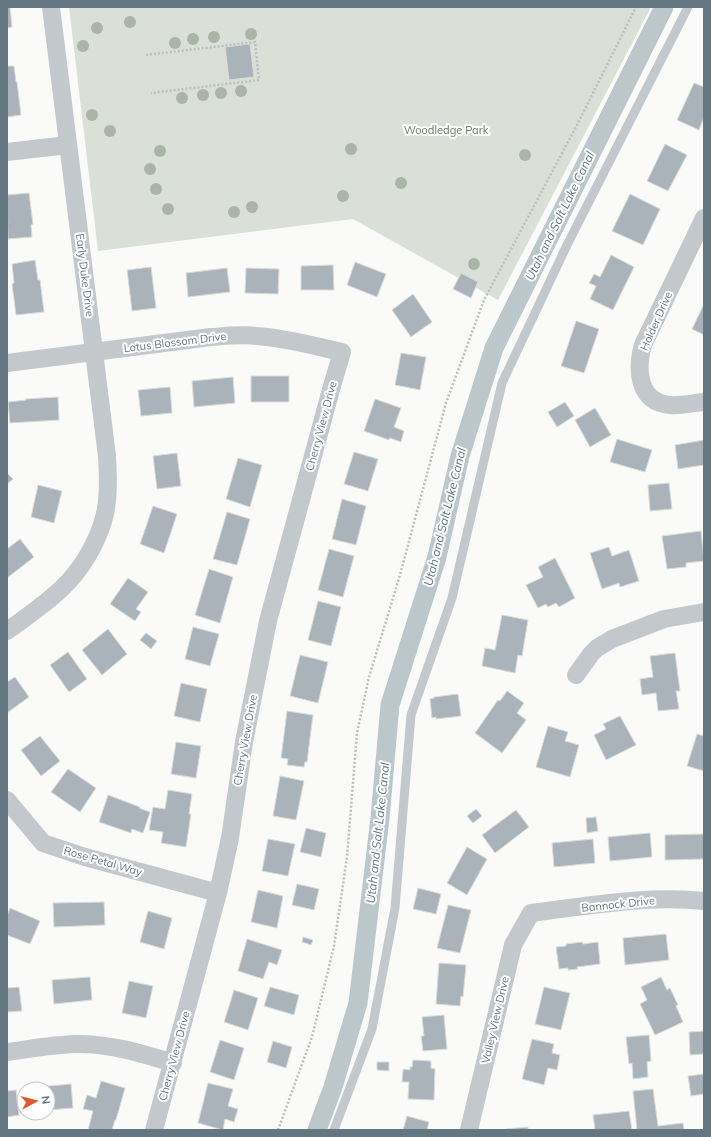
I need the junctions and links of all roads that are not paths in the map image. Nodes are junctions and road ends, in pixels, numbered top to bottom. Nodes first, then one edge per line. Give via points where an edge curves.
1 (51, 7) edge
2 (688, 7) edge
3 (68, 145) junction
4 (7, 152) edge
5 (704, 218) edge
6 (94, 352) junction
7 (342, 352) joint
8 (7, 363) edge
9 (704, 402) edge
10 (704, 612) edge
11 (7, 631) edge
12 (576, 675) dead end
13 (7, 800) edge
14 (218, 893) junction
15 (704, 901) edge
16 (531, 913) joint
17 (7, 1052) edge
18 (173, 1063) junction
19 (154, 1130) edge
20 (334, 1130) edge
21 (469, 1130) edge

1 - 3 street, Early Duke Drive
2 - 20 lane via 567,246 502,383 452,598 411,715 395,908 372,1029
3 - 4 street
3 - 6 street, Early Duke Drive
5 - 9 street, Holder Drive via 644,345 639,368 641,381 648,395 661,403 678,405
6 - 7 street, Lotus Blossom Drive via 233,335 264,336
6 - 8 street, Lotus Blossom Drive
6 - 11 street, Early Duke Drive via 107,456 108,487 104,514 95,542 80,568 60,590
7 - 14 street, Cherry View Drive via 268,621
10 - 12 street via 664,619 612,639 591,654
13 - 14 street, Rose Petal Way via 43,843
14 - 18 street, Cherry View Drive
15 - 16 street, Bannock Drive via 642,900
16 - 21 street, Valley View Drive via 513,945
17 - 18 street via 68,1044 90,1044 144,1054
18 - 19 street, Cherry View Drive

